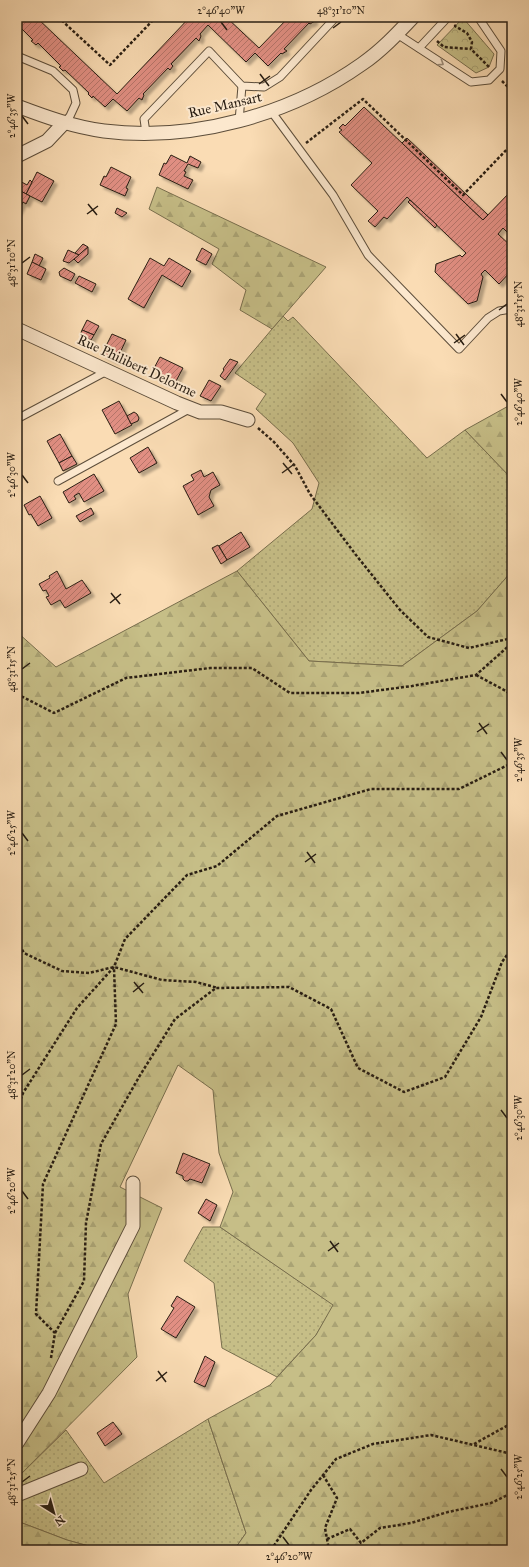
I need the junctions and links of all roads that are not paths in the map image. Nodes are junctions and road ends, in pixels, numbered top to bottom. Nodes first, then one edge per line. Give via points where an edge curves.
1 (336, 17) edge
2 (413, 17) edge
3 (448, 17) edge
4 (478, 17) edge
5 (396, 34) junction
6 (418, 48) junction
7 (17, 56) edge
8 (242, 86) junction
9 (17, 106) edge
10 (271, 111) junction
11 (239, 121) junction
12 (64, 123) junction
13 (146, 133) junction
14 (17, 156) edge
15 (512, 309) edge
16 (17, 329) edge
17 (108, 370) junction
18 (191, 408) junction
19 (17, 419) edge
20 (248, 420) road end
21 (58, 481) dead end
22 (133, 1183) dead end
23 (17, 1443) edge
24 (80, 1469) dead end
25 (17, 1495) edge

1 - 8 lane via 280,77 264,87
2 - 5 street, Rue Mansart
3 - 6 lane
6 -> 4 lane via 471,82 488,80 500,69 501,50
5 - 6 lane
5 - 10 street, Rue Mansart via 362,64 325,87
7 - 12 lane via 53,71 73,90 76,103
8 - 11 lane
8 - 13 lane via 209,51 144,119
9 - 12 street, Rue Mansart
10 - 11 street, Rue Mansart
10 - 15 lane via 333,195 368,255 459,349 488,318 499,311
11 - 13 street, Rue Mansart via 192,130
12 - 13 street, Rue Mansart via 104,131
12 - 14 street via 47,141
16 - 17 street, Rue Philibert Delorme
17 - 18 street, Rue Philibert Delorme
17 - 19 lane
18 - 20 street, Rue Philibert Delorme via 200,412 221,412
18 - 21 lane
22 - 23 street via 133,1226 49,1393
24 - 25 street

